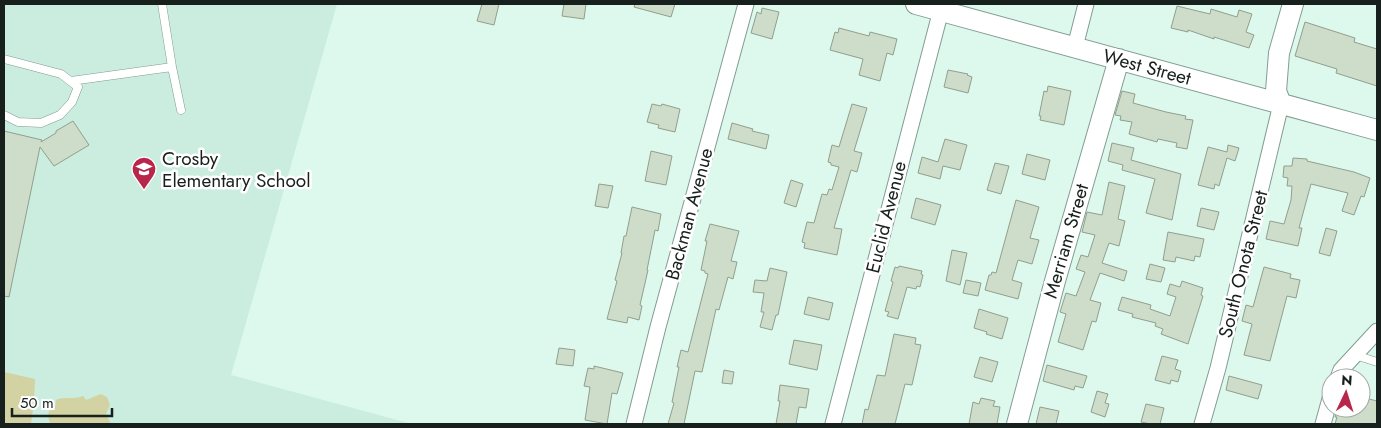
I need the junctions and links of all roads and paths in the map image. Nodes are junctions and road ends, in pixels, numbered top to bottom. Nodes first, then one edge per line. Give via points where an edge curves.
1 (162, 4) edge
2 (746, 4) edge
3 (916, 4) edge
4 (1086, 4) edge
5 (1293, 4) edge
6 (941, 10) junction
7 (1075, 47) junction
8 (4, 59) edge
9 (1119, 59) junction
10 (172, 67) junction
11 (71, 81) junction
12 (1281, 104) junction
13 (181, 110) dead end
14 (4, 115) edge
15 (1377, 130) edge
16 (1377, 331) edge
17 (1355, 355) junction
18 (1377, 362) edge
19 (1343, 368) edge
20 (634, 424) edge
21 (833, 424) edge
22 (1017, 424) edge
23 (1202, 424) edge

1 - 10 lane
2 - 20 street, Backman Avenue
3 - 6 street, West Street
4 - 7 street
5 - 12 street via 1279,53 1276,91
6 - 7 street, West Street
6 - 21 street, Euclid Avenue
7 - 9 street, West Street
8 - 11 lane via 61,74
9 - 12 street, West Street
9 - 22 street, Merriam Street via 1054,281
10 - 11 lane
10 - 13 lane
11 - 14 lane via 78,87 72,102 60,115 41,123 18,122
12 - 15 street, West Street
12 - 23 street, South Onota Street
16 - 17 street
17 - 18 lane
17 - 19 street

